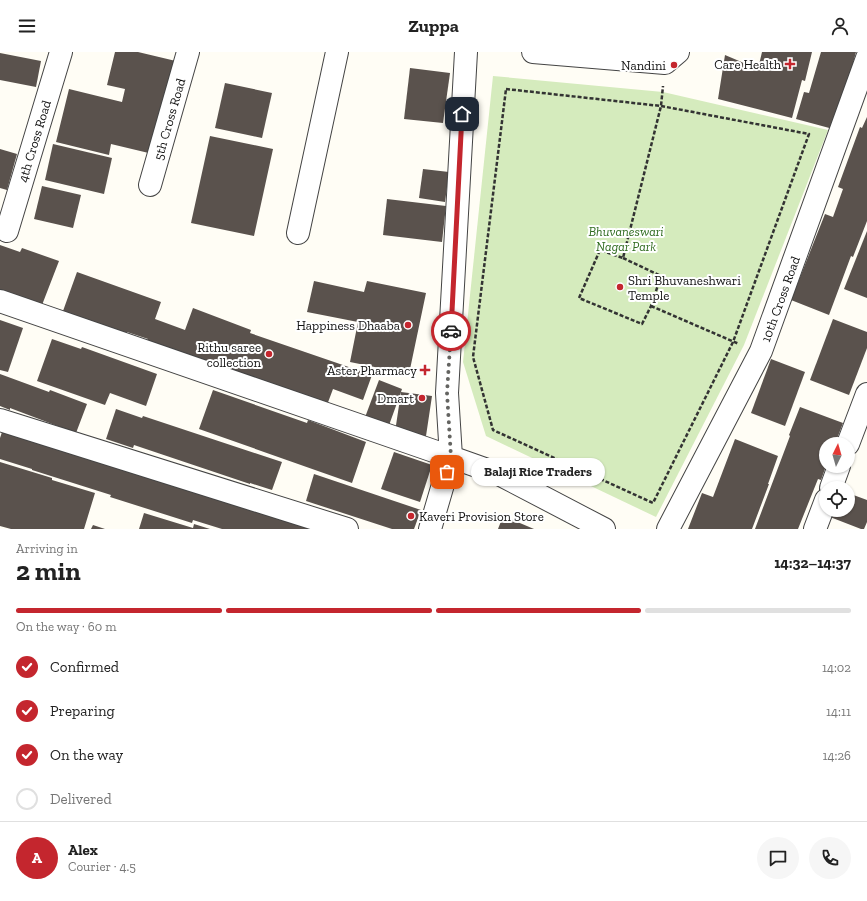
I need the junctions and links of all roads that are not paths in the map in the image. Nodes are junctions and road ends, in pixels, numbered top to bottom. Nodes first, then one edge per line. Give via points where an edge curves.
1 (61, 52) edge
2 (188, 52) edge
3 (336, 52) edge
4 (466, 52) edge
5 (541, 52) edge
6 (671, 58) edge
7 (867, 58) edge
8 (150, 185) dead end
9 (7, 231) dead end
10 (298, 232) dead end
11 (0, 301) edge
12 (867, 394) edge
13 (0, 420) edge
14 (851, 437) edge
15 (451, 457) junction
16 (820, 517) edge
17 (347, 529) edge
18 (430, 529) edge
19 (604, 529) edge
20 (668, 529) edge
21 (815, 529) edge

1 - 9 street, 4th Cross Road
2 - 8 street, 5th Cross Road
3 - 10 street
4 - 15 street via 447,393
5 - 6 street
7 - 20 street, 10th Cross Road via 761,351
11 - 15 street
12 - 14 street
13 - 17 street
15 - 18 street
15 - 19 street via 499,474
16 - 21 street

